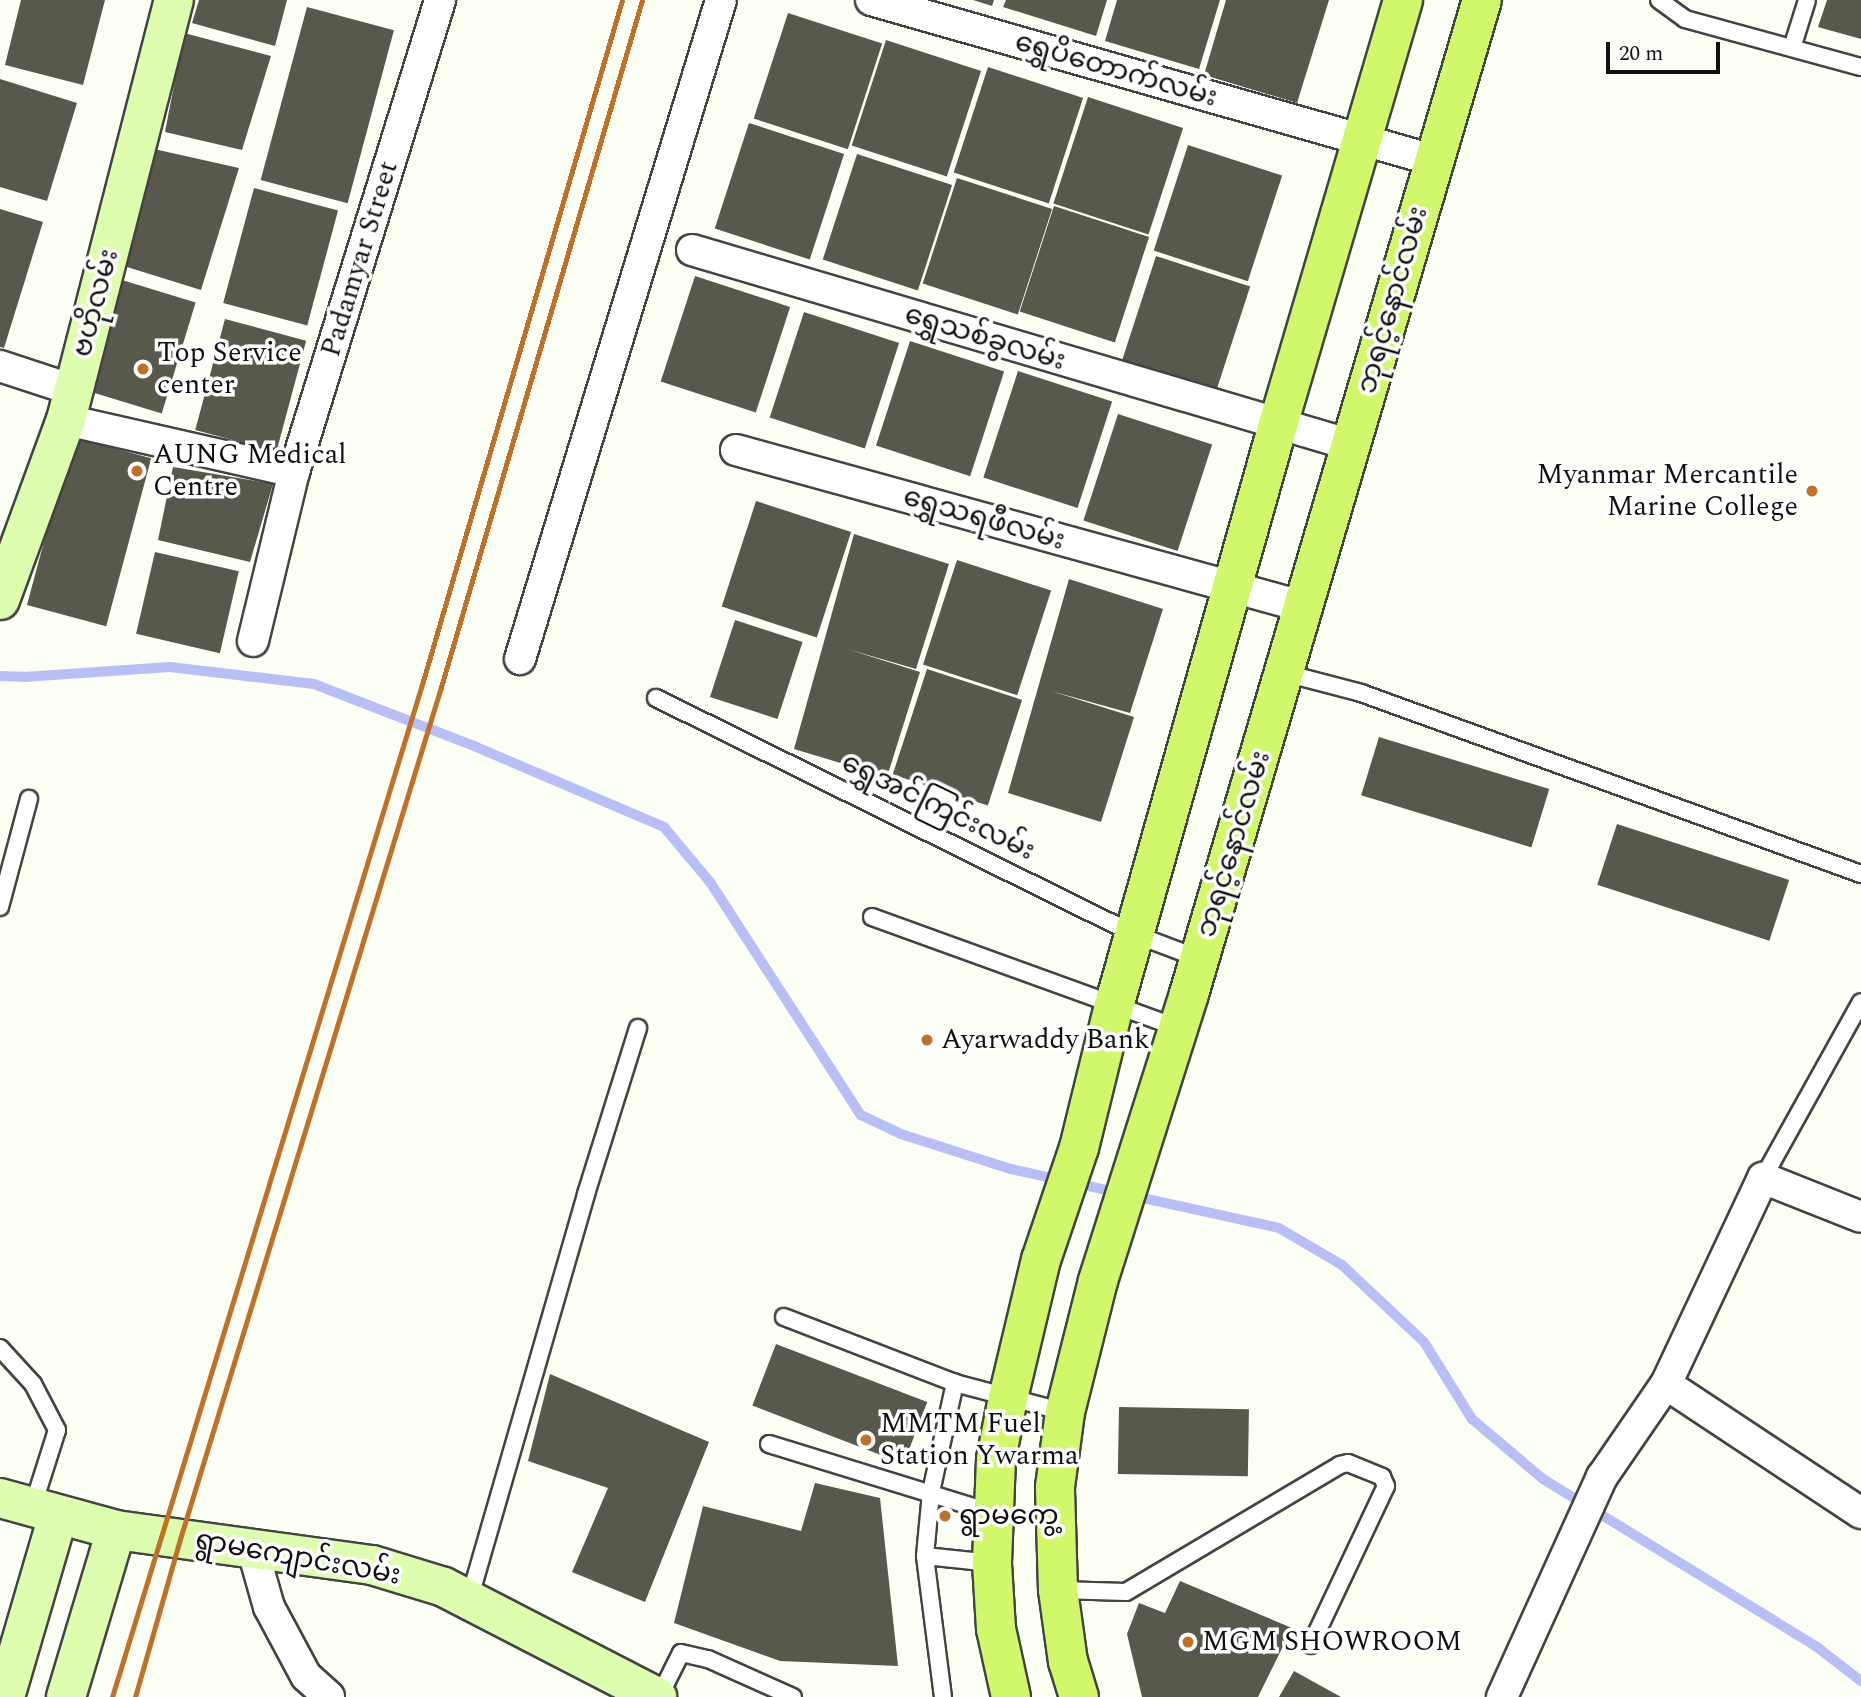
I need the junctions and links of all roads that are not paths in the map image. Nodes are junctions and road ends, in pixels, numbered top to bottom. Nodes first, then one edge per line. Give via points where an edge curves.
1 (174, 0) edge
2 (440, 0) edge
3 (721, 0) edge
4 (871, 0) edge
5 (1403, 0) edge
6 (1482, 0) edge
7 (1659, 0) edge
8 (1807, 0) edge
9 (1792, 48) junction
10 (1861, 66) edge
11 (1361, 139) junction
12 (1433, 160) junction
13 (692, 250) dead end
14 (0, 366) edge
15 (69, 405) junction
16 (1278, 425) junction
17 (1350, 445) junction
18 (736, 450) dead end
19 (294, 472) junction
20 (1232, 589) junction
21 (0, 600) edge
22 (1305, 607) junction
23 (253, 641) dead end
24 (520, 659) dead end
25 (1285, 673) junction
26 (656, 698) dead end
27 (29, 799) dead end
28 (1861, 874) edge
29 (0, 907) edge
30 (872, 918) dead end
31 (1135, 933) junction
32 (1200, 959) junction
33 (1861, 1002) edge
34 (1114, 1006) junction
35 (638, 1027) dead end
36 (1179, 1028) junction
37 (1763, 1178) junction
38 (1861, 1217) edge
39 (784, 1317) dead end
40 (0, 1348) edge
41 (955, 1383) junction
42 (1666, 1384) junction
43 (1008, 1398) junction
44 (1065, 1412) junction
45 (769, 1444) dead end
46 (931, 1492) junction
47 (30, 1507) edge
48 (1861, 1513) edge
49 (995, 1514) junction
50 (116, 1530) junction
51 (252, 1547) junction
52 (925, 1556) junction
53 (992, 1563) junction
54 (1058, 1590) junction
55 (468, 1600) junction
56 (1311, 1645) dead end
57 (5, 1697) edge
58 (66, 1697) edge
59 (329, 1697) edge
60 (658, 1697) edge
61 (793, 1697) edge
62 (943, 1697) edge
63 (1011, 1697) edge
64 (1079, 1697) edge
65 (1502, 1697) edge

1 - 15 main road, ဗဟိုလမ်း
2 - 19 street, Padamyar Street
3 - 24 street
4 - 11 street, ရွှေပိတောက်လမ်း
5 - 11 main road
6 - 12 main road, ဘုရင့်နောင်လမ်း
7 - 9 lane via 1685,19
8 - 9 lane
9 - 10 lane
11 - 12 street, ရွှေပိတောက်လမ်း
11 - 16 main road
12 - 17 main road, ဘုရင့်နောင်လမ်း
13 - 16 street, ရွှေသစ်ခွလမ်း
14 - 15 street
15 - 19 street
15 - 21 main road, ဗဟိုလမ်း
16 - 17 street, ရွှေသစ်ခွလမ်း
16 - 20 main road
17 - 22 main road, ဘုရင့်နောင်လမ်း
18 - 20 street, ရွှေသရဖီလမ်း
19 - 23 street, Padamyar Street
20 - 22 street, ရွှေသရဖီလမ်း
20 - 31 main road
22 - 25 main road, ဘုရင့်နောင်လမ်း
25 - 28 lane via 1361,693
25 - 32 main road, ဘုရင့်နောင်လမ်း
26 - 31 lane, ရွှေအင်ကြင်းလမ်း
27 - 29 lane
30 - 34 lane
31 - 32 lane, ရွှေအင်ကြင်းလမ်း
31 - 34 main road
32 - 36 main road, ဘုရင့်နောင်လမ်း
33 - 37 lane
34 - 36 lane
34 - 43 main road via 1079,1148 1041,1260
35 - 55 lane
36 - 44 main road, ဘုရင့်နောင်လမ်း via 1098,1281
37 - 38 street
37 - 42 street
39 - 41 lane
40 - 47 lane via 33,1384 57,1430
41 - 43 lane
41 - 46 lane
42 - 48 street
42 - 65 street via 1602,1477
43 - 44 lane
43 - 49 main road via 996,1459
44 - 54 main road, ဘုရင့်နောင်လမ်း via 1055,1487
45 - 46 lane
46 - 49 lane
46 - 52 lane
47 - 50 main road, ရွာမကျောင်းလမ်း
47 - 57 main road
49 - 53 main road
50 - 51 main road, ရွာမကျောင်းလမ်း
50 - 58 main road
51 - 55 main road, ရွာမကျောင်းလမ်း via 372,1565 444,1587
51 - 59 street via 270,1607 306,1676
52 - 53 lane
52 - 62 lane
53 - 63 main road via 996,1629
54 - 56 lane via 1126,1592 1348,1463 1382,1477 1386,1486
54 - 64 main road, ဘုရင့်နောင်လမ်း via 1068,1662
55 - 60 main road, ရွာမကျောင်းလမ်း
60 - 61 lane via 681,1653

